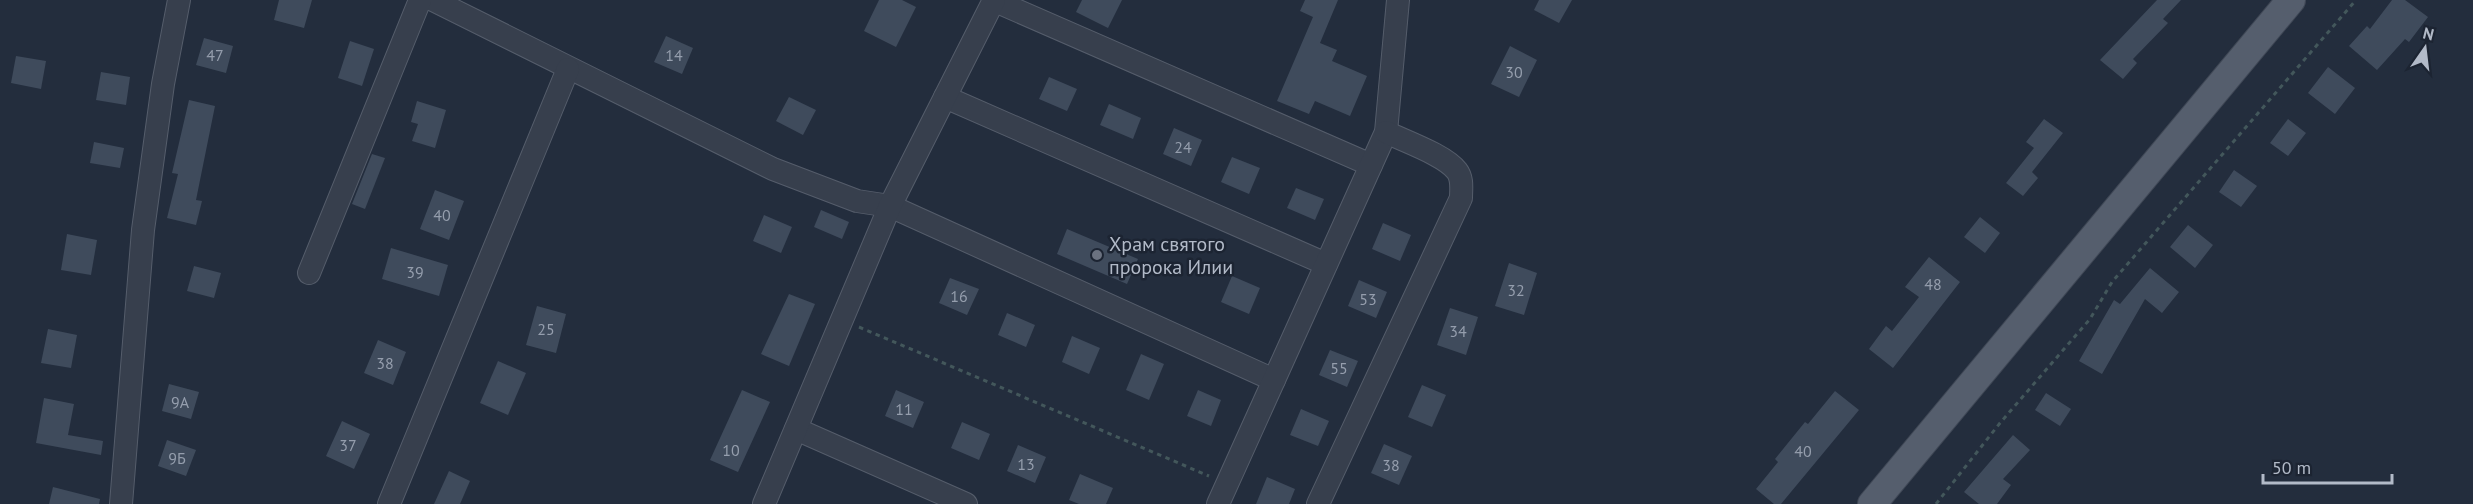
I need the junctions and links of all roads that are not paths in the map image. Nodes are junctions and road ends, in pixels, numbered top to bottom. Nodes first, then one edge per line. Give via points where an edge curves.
1 (179, 0) edge
2 (420, 0) edge
3 (433, 0) edge
4 (994, 0) edge
5 (1398, 0) edge
6 (2291, 0) edge
7 (568, 69) junction
8 (945, 97) junction
9 (1386, 132) junction
10 (1371, 165) junction
11 (890, 206) junction
12 (1326, 264) junction
13 (309, 273) dead end
14 (1274, 381) junction
15 (796, 429) junction
16 (1223, 494) edge
17 (121, 504) edge
18 (389, 504) edge
19 (764, 504) edge
20 (966, 504) edge
21 (1318, 504) edge
22 (1872, 504) edge

1 - 17 street via 163,84 144,230
2 - 13 street
3 - 7 street
4 - 8 street
4 - 10 street
5 - 9 street
6 - 22 main road
7 - 11 street via 773,169 857,201
7 - 18 street
8 - 11 street
8 - 12 street
9 - 10 street
9 - 21 street via 1457,170 1462,183 1461,198
10 - 12 street
11 - 14 street
11 - 15 street
12 - 14 street
14 - 16 street
15 - 19 street
15 - 20 street

